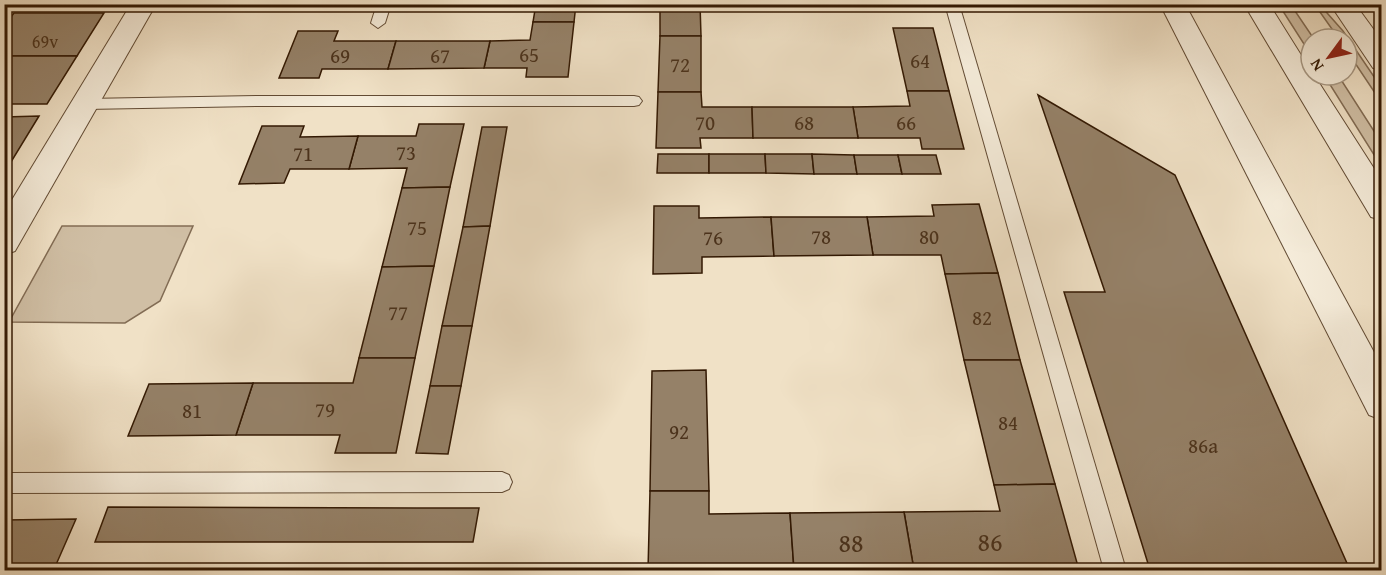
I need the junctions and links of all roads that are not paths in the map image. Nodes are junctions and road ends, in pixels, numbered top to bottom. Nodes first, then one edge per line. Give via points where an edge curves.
1 (144, 4) edge
2 (384, 4) edge
3 (952, 4) edge
4 (1172, 4) edge
5 (1256, 4) edge
6 (1342, 4) edge
7 (378, 23) dead end
8 (1382, 61) edge
9 (634, 101) dead end
10 (85, 104) junction
11 (1382, 208) edge
12 (4, 242) edge
13 (1382, 403) edge
14 (502, 482) dead end
15 (4, 483) edge
16 (1115, 570) edge

1 - 10 street
2 - 7 lane
3 - 16 lane
4 - 13 street
5 - 11 street
6 - 8 street
9 - 10 lane
10 - 12 street
14 - 15 lane

